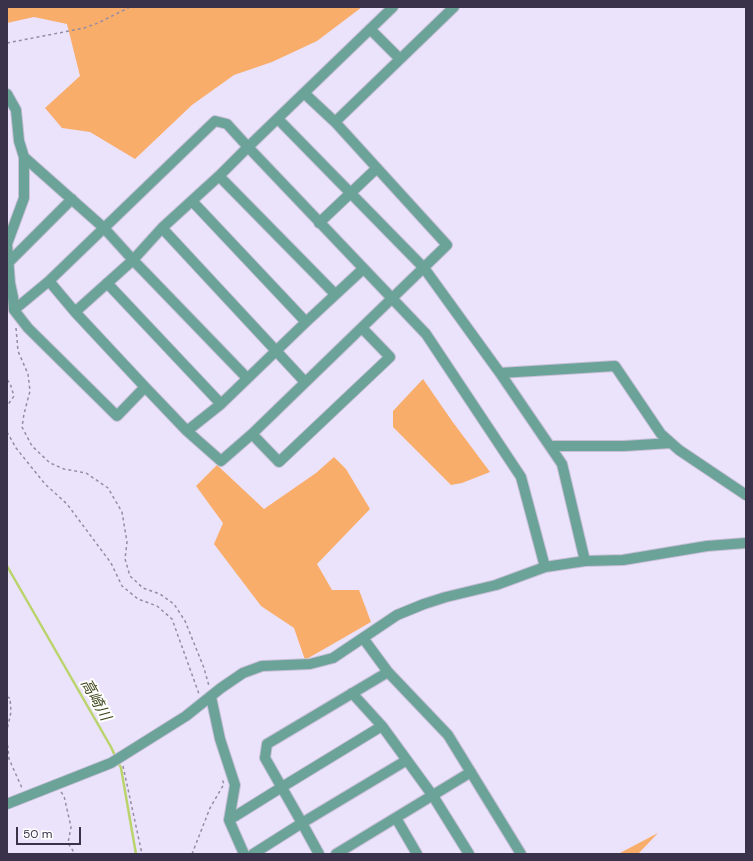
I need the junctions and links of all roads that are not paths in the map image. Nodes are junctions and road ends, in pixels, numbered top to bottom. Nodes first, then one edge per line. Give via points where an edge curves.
1 (393, 7) edge
2 (454, 7) edge
3 (370, 29) junction
4 (400, 59) junction
5 (304, 93) junction
6 (7, 94) edge
7 (278, 119) junction
8 (336, 122) junction
9 (248, 147) junction
10 (24, 157) junction
11 (377, 168) junction
12 (219, 176) junction
13 (351, 194) junction
14 (72, 198) junction
15 (192, 200) junction
16 (319, 223) junction
17 (104, 228) junction
18 (162, 228) junction
19 (133, 260) junction
20 (8, 263) junction
21 (424, 268) junction
22 (363, 269) junction
23 (49, 281) junction
24 (107, 283) junction
25 (335, 294) junction
26 (392, 299) junction
27 (14, 310) junction
28 (75, 312) junction
29 (306, 322) junction
30 (362, 328) junction
31 (277, 350) junction
32 (500, 373) junction
33 (247, 378) junction
34 (306, 382) junction
35 (145, 388) junction
36 (221, 404) junction
37 (188, 431) junction
38 (252, 434) junction
39 (671, 443) junction
40 (551, 446) junction
41 (746, 496) edge
42 (746, 543) edge
43 (585, 561) junction
44 (545, 567) junction
45 (363, 638) junction
46 (388, 672) junction
47 (352, 693) junction
48 (211, 696) junction
49 (382, 726) junction
50 (407, 760) junction
51 (471, 772) junction
52 (282, 786) junction
53 (432, 796) junction
54 (7, 804) edge
55 (396, 818) junction
56 (229, 820) junction
57 (302, 823) junction
58 (244, 854) edge
59 (253, 854) edge
60 (319, 854) edge
61 (336, 854) edge
62 (417, 854) edge
63 (469, 854) edge
64 (520, 854) edge

1 - 3 street
2 - 4 street
3 - 4 street
3 - 5 street
4 - 8 street
5 - 7 street
5 - 8 street
6 - 10 street via 16,110 19,140
7 - 9 street
7 - 13 street
8 - 11 street
9 - 12 street
9 - 16 street
9 - 17 street via 227,124 215,121
10 - 14 street
10 - 20 street via 24,198 7,244
11 - 13 street
11 - 21 street via 447,245
12 - 15 street
12 - 25 street
13 - 16 street
13 - 21 street
14 - 17 street
14 - 20 street
15 - 18 street
15 - 29 street
16 - 22 street
17 - 19 street
17 - 23 street
18 - 19 street
18 - 31 street
19 - 24 street
19 - 33 street
20 - 27 street
21 - 26 street
21 - 32 street
22 - 25 street
22 - 26 street
23 - 27 street
23 - 28 street
24 - 28 street
24 - 36 street
25 - 29 street
26 - 30 street
26 - 44 street via 426,334 521,477
27 - 35 street via 28,328 117,416
28 - 35 street
29 - 31 street
30 - 34 street
30 - 38 street via 390,357 279,462
31 - 33 street
31 - 34 street
32 - 39 street via 615,366 661,434
32 - 40 street
33 - 36 street
34 - 38 street
35 - 37 street
36 - 37 street
37 - 38 street via 221,461
39 - 40 street
39 - 41 street
40 - 43 street via 562,464
42 - 43 street via 707,546 623,560
43 - 44 street
44 - 45 street via 496,585 424,604 397,615
45 - 46 street
45 - 48 street via 333,658 310,664 262,666 243,673
46 - 47 street
46 - 51 street via 448,735
47 - 49 street
47 - 52 street via 267,744 265,758
48 - 54 street via 186,716 111,763
48 - 56 street via 220,739 235,785
49 - 50 street
49 - 52 street
50 - 53 street
50 - 57 street
51 - 53 street
51 - 64 street
52 - 56 street
52 - 57 street
53 - 55 street
53 - 63 street
55 - 61 street
55 - 62 street
56 - 58 street
57 - 59 street
57 - 60 street

